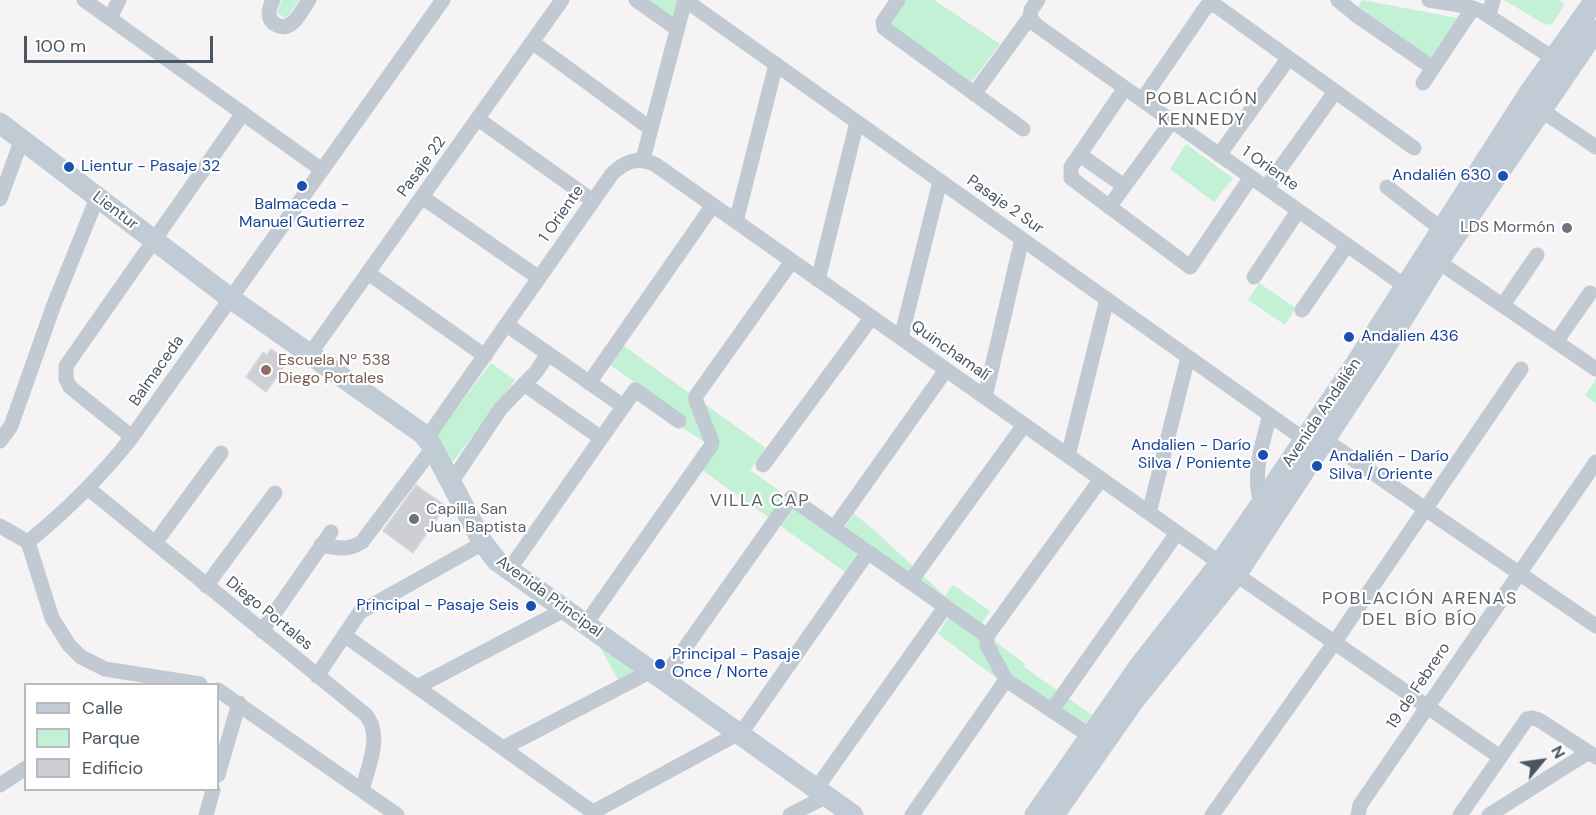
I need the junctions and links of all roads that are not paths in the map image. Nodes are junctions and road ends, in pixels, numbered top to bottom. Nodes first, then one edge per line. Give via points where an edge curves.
1 (84, 0) edge
2 (119, 0) edge
3 (273, 0) edge
4 (309, 0) edge
5 (443, 0) edge
6 (562, 0) edge
7 (636, 0) edge
8 (685, 0) edge
9 (898, 0) edge
10 (1038, 0) edge
11 (1338, 0) edge
12 (1429, 0) edge
13 (1594, 0) edge
14 (1473, 8) junction
15 (1491, 8) edge
16 (1030, 17) junction
17 (110, 18) junction
18 (677, 29) junction
19 (1596, 30) edge
20 (532, 42) junction
21 (1288, 59) junction
22 (776, 64) junction
23 (1561, 64) junction
24 (1433, 68) junction
25 (1423, 83) dead end
26 (1125, 88) junction
27 (1335, 92) junction
28 (974, 94) junction
29 (1142, 100) junction
30 (1541, 110) junction
31 (243, 113) junction
32 (478, 119) junction
33 (1172, 121) junction
34 (857, 122) junction
35 (0, 123) edge
36 (651, 129) junction
37 (1023, 129) dead end
38 (22, 139) junction
39 (1596, 147) edge
40 (1414, 148) dead end
41 (1080, 154) junction
42 (1219, 155) junction
43 (643, 159) junction
44 (322, 170) junction
45 (1251, 177) junction
46 (940, 181) junction
47 (1124, 186) junction
48 (1387, 187) dead end
49 (1266, 188) junction
50 (423, 197) junction
51 (0, 198) edge
52 (97, 198) junction
53 (593, 201) junction
54 (713, 205) junction
55 (1109, 207) junction
56 (1298, 211) junction
57 (736, 222) junction
58 (1448, 234) junction
59 (1022, 239) junction
60 (153, 240) junction
61 (1347, 245) junction
62 (1537, 255) dead end
63 (1432, 257) junction
64 (792, 261) junction
65 (368, 273) junction
66 (1254, 277) dead end
67 (539, 278) junction
68 (818, 280) junction
69 (1405, 286) junction
70 (1590, 293) dead end
71 (230, 298) junction
72 (1107, 300) junction
73 (1503, 305) junction
74 (1302, 310) dead end
75 (872, 317) junction
76 (507, 325) junction
77 (902, 338) junction
78 (1557, 342) junction
79 (310, 354) junction
80 (548, 354) junction
81 (485, 356) junction
82 (1188, 357) junction
83 (1521, 369) dead end
84 (1596, 369) edge
85 (946, 370) junction
86 (589, 383) junction
87 (524, 384) junction
88 (985, 397) junction
89 (623, 406) junction
90 (1270, 415) junction
91 (679, 421) dead end
92 (6, 424) edge
93 (1024, 425) junction
94 (132, 437) junction
95 (601, 438) junction
96 (1315, 440) junction
97 (0, 441) edge
98 (429, 444) junction
99 (221, 453) dead end
100 (1068, 456) junction
101 (1596, 462) edge
102 (763, 465) dead end
103 (1101, 479) junction
104 (450, 484) junction
105 (89, 489) junction
106 (275, 492) dead end
107 (1261, 504) junction
108 (1426, 509) junction
109 (1149, 513) junction
110 (0, 526) edge
111 (834, 528) junction
112 (331, 532) dead end
113 (1177, 533) junction
114 (28, 542) junction
115 (154, 543) junction
116 (483, 543) junction
117 (321, 546) junction
118 (868, 552) junction
119 (1228, 569) junction
120 (509, 570) junction
121 (1519, 573) junction
122 (910, 582) junction
123 (206, 586) junction
124 (945, 607) junction
125 (564, 610) junction
126 (585, 625) junction
127 (1596, 626) edge
128 (262, 631) junction
129 (344, 634) junction
130 (987, 636) junction
131 (1334, 643) junction
132 (657, 675) junction
133 (316, 676) junction
134 (1006, 680) junction
135 (174, 683) edge
136 (417, 687) junction
137 (219, 691) edge
138 (239, 703) junction
139 (1426, 706) junction
140 (1052, 710) junction
141 (739, 733) junction
142 (1090, 736) junction
143 (503, 748) junction
144 (1592, 754) edge
145 (1500, 757) junction
146 (24, 769) edge
147 (219, 772) edge
148 (0, 785) edge
149 (362, 790) junction
150 (212, 791) edge
151 (821, 792) junction
152 (595, 813) edge
153 (206, 815) edge
154 (397, 815) edge
155 (790, 815) edge
156 (853, 815) edge
157 (912, 815) edge
158 (1035, 815) edge
159 (1053, 815) edge
160 (1212, 815) edge
161 (1358, 815) edge
162 (1460, 815) edge
163 (1489, 815) edge

1 - 17 street
2 - 17 street
3 - 4 street via 269,15 275,25 284,27 292,24
5 - 44 street, Balmaceda
6 - 20 street, Pasaje 22
7 - 18 street
8 - 18 street
8 - 22 street, Pasaje 2 Sur
9 - 28 street via 884,28
10 - 16 street
11 - 24 street
12 - 14 street
13 - 23 main road, Avenida Andalién
14 - 15 street
14 - 24 street
15 - 23 street
16 - 26 street, 1 Oriente via 1036,26
16 - 28 street
17 - 31 street
18 - 36 street
19 - 23 main road, Avenida Andalién
20 - 32 street, Pasaje 22
20 - 36 street
21 - 27 street
21 - 29 street via 1211,5
21 - 42 street
22 - 34 street, Pasaje 2 Sur
22 - 57 street
23 - 30 main road, Avenida Andalién
23 - 58 main road, Avenida Andalién
24 - 25 street
26 - 29 street, 1 Oriente
26 - 41 street
27 - 40 street
27 - 49 street
28 - 37 street
29 - 33 street, 1 Oriente
30 - 39 street
30 - 58 main road, Avenida Andalién
31 - 44 street
31 - 60 street
32 - 50 street, Pasaje 22
32 - 53 street
33 - 42 street, 1 Oriente
33 - 47 street
34 - 46 street, Pasaje 2 Sur
34 - 68 street
35 - 38 main road, Lientur
36 - 43 street
38 - 51 street
38 - 52 main road, Lientur
41 - 47 street
41 - 55 street via 1070,175
42 - 45 street, 1 Oriente
43 - 53 street, 1 Oriente via 616,170
43 - 54 street, Quinchamalí
44 - 71 street, Balmaceda
45 - 49 street, 1 Oriente
45 - 55 street via 1190,267
46 - 59 street, Pasaje 2 Sur
46 - 77 street
47 - 55 street
48 - 58 street
49 - 56 street, 1 Oriente
50 - 65 street, Pasaje 22
50 - 67 street
52 - 60 main road, Lientur
52 - 92 street
53 - 67 street, 1 Oriente
54 - 57 street, Quinchamalí
54 - 86 street
56 - 61 street, 1 Oriente
56 - 66 street
57 - 64 street, Quinchamalí
58 - 63 main road, Avenida Andalién
59 - 72 street, Pasaje 2 Sur
59 - 88 street
60 - 71 main road, Lientur
60 - 94 street via 65,370 70,387
61 - 69 street, 1 Oriente
61 - 74 street
62 - 73 street
63 - 69 main road, Avenida Andalién
63 - 73 street
63 - 96 main road, Avenida Andalién
64 - 68 street, Quinchamalí
64 - 126 street via 695,399 711,446
65 - 79 street, Pasaje 22
65 - 81 street
67 - 76 street, 1 Oriente
68 - 75 street, Quinchamalí
69 - 96 main road, Avenida Andalién
70 - 78 street
71 - 79 main road, Avenida Principal
71 - 94 street, Balmaceda
72 - 82 street, Pasaje 2 Sur
72 - 100 street
73 - 78 street
75 - 77 street, Quinchamalí
75 - 102 street
76 - 80 street
76 - 81 street, 1 Oriente
77 - 85 street, Quinchamalí
78 - 84 street
79 - 98 main road, Avenida Principal via 418,430
80 - 86 street
80 - 87 street
81 - 98 street, 1 Oriente
82 - 90 street, Pasaje 2 Sur
82 - 109 street
83 - 108 street
85 - 88 street, Quinchamalí
85 - 111 street
86 - 89 street
87 - 95 street
87 - 104 street via 501,408
88 - 93 street, Quinchamalí
89 - 91 street via 635,390
89 - 95 street
90 - 96 street, Pasaje 2 Sur
90 - 107 street via 1258,467
92 - 97 street
93 - 100 street, Quinchamalí
93 - 122 street
94 - 105 street, Balmaceda
95 - 120 street
96 - 107 main road, Avenida Andalién
96 - 108 street, Pasaje 2 Sur
96 - 119 main road, Avenida Andalién
98 - 104 main road, Avenida Principal
98 - 117 street, 1 Oriente via 362,542 350,548
99 - 115 street
100 - 103 street, Quinchamalí
101 - 121 street, 19 de Febrero
103 - 109 street, Quinchamalí
103 - 130 street
104 - 116 main road, Avenida Principal
105 - 114 street, Balmaceda
105 - 115 street, Diego Portales
106 - 123 street
107 - 119 main road, Avenida Andalién
108 - 121 street, Pasaje 2 Sur
108 - 131 street
109 - 113 street, Quinchamalí
110 - 114 street
111 - 118 street
111 - 132 street via 791,498
112 - 117 street
113 - 119 street, Quinchamalí
113 - 140 street
114 - 135 street via 52,618 74,652 105,669
115 - 123 street, Diego Portales
116 - 120 main road, Avenida Principal
116 - 129 street via 360,612
117 - 128 street
118 - 122 street
118 - 141 street
119 - 131 street, Quinchamalí
119 - 142 main road, Avenida Andalién via 1167,629
119 - 159 main road, Avenida Andalién
120 - 125 main road, Avenida Principal
121 - 127 street, Pasaje 2 Sur
121 - 139 street, 19 de Febrero
122 - 124 street
123 - 128 street, Diego Portales
124 - 130 street
124 - 151 street
125 - 126 main road, Avenida Principal
125 - 136 street
126 - 132 main road, Avenida Principal
128 - 133 street, Diego Portales
129 - 133 street
129 - 136 street
130 - 134 street via 987,645
131 - 139 street, Quinchamalí
131 - 160 street
132 - 141 main road, Avenida Principal
132 - 143 street
133 - 149 street, Diego Portales via 366,715 373,726 375,741
134 - 140 street
134 - 157 street
136 - 143 street
137 - 138 street
138 - 147 street
138 - 149 street
139 - 145 street, Quinchamalí
139 - 161 street, 19 de Febrero via 1360,805
140 - 142 street
141 - 151 main road, Avenida Principal
141 - 152 street
142 - 158 main road, Avenida Andalién
143 - 152 street
144 - 145 street via 1530,718
144 - 163 street
145 - 162 street
146 - 148 street
149 - 154 street
150 - 153 street
151 - 155 street
151 - 156 main road, Avenida Principal

